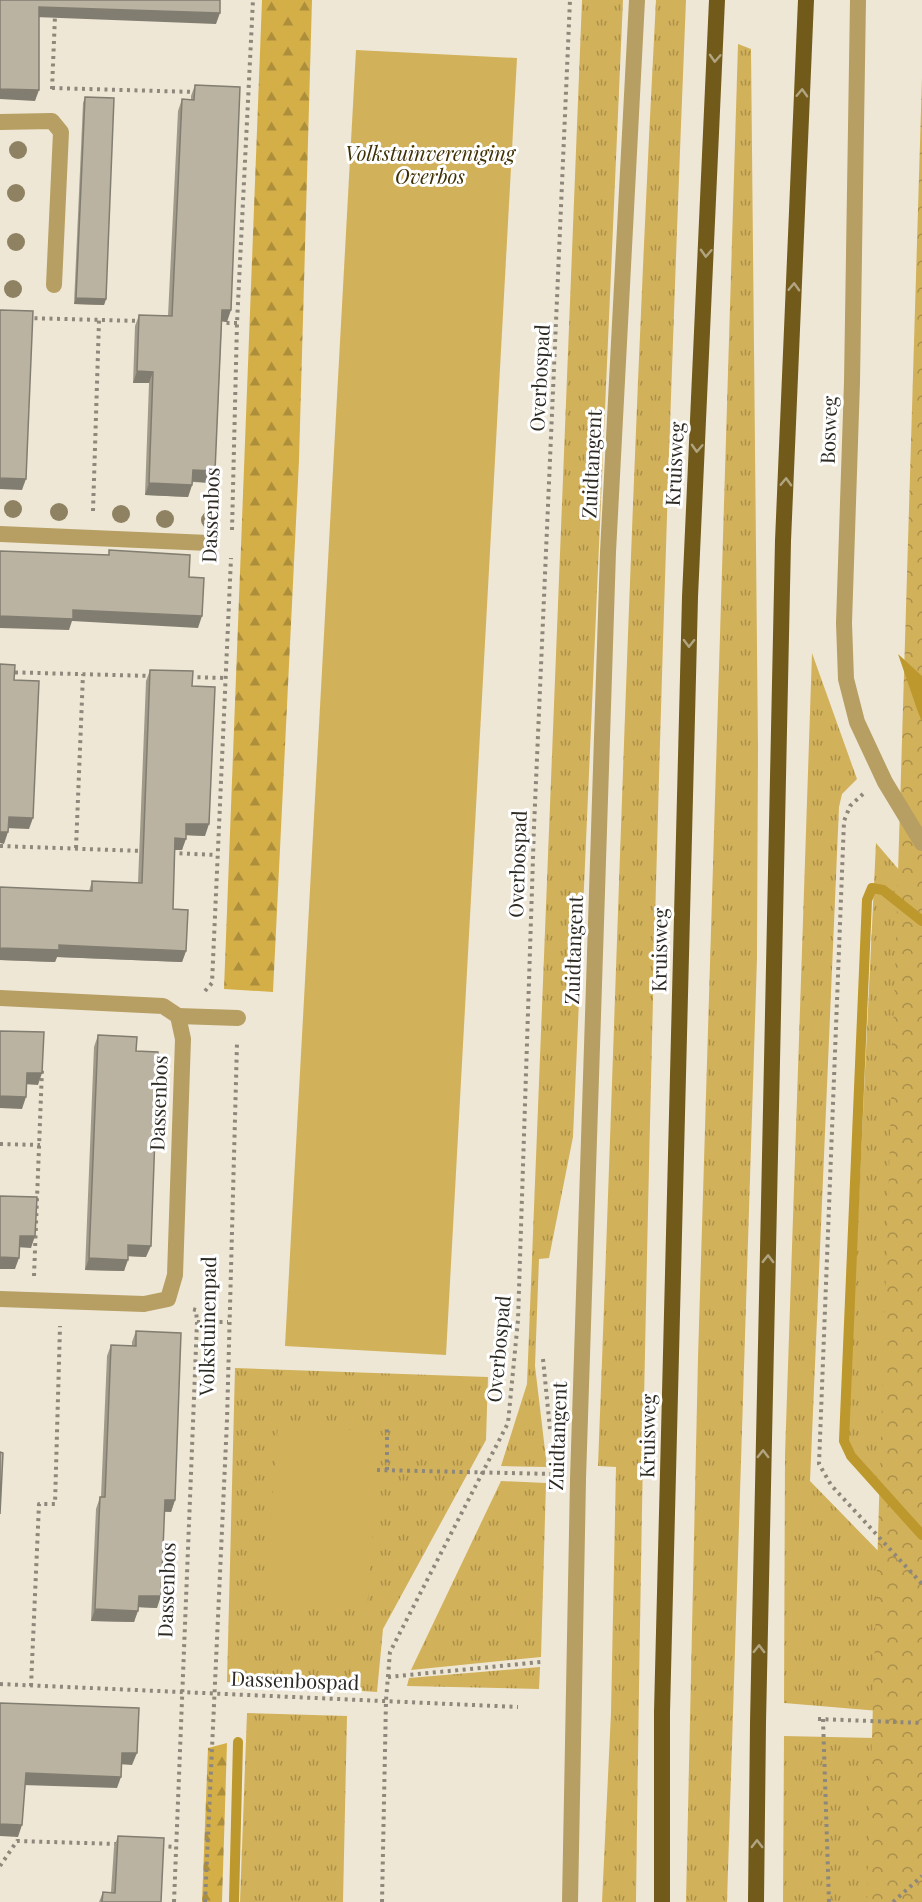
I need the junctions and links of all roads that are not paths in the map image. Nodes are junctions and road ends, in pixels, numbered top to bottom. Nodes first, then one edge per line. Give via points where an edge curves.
1 (637, 0) edge
2 (717, 0) edge
3 (806, 0) edge
4 (858, 0) edge
5 (0, 122) edge
6 (54, 285) dead end
7 (0, 534) edge
8 (209, 543) dead end
9 (922, 843) edge
10 (0, 998) edge
11 (178, 1016) junction
12 (238, 1018) road end
13 (0, 1299) edge
14 (570, 1902) edge
15 (662, 1902) edge
16 (756, 1902) edge

1 - 14 street, Zuidtangent via 608,576 578,1479
2 -> 15 highway, Kruisweg via 690,597 662,1712
16 -> 3 highway via 783,541
4 - 9 street, Bosweg via 844,622 846,679 857,722 885,782
5 - 6 street via 52,121 61,132
7 - 8 street, Dassenbos
10 - 11 street via 163,1006
11 - 12 street
11 - 13 street, Dassenbos via 183,1039 175,1275 168,1299 144,1304

